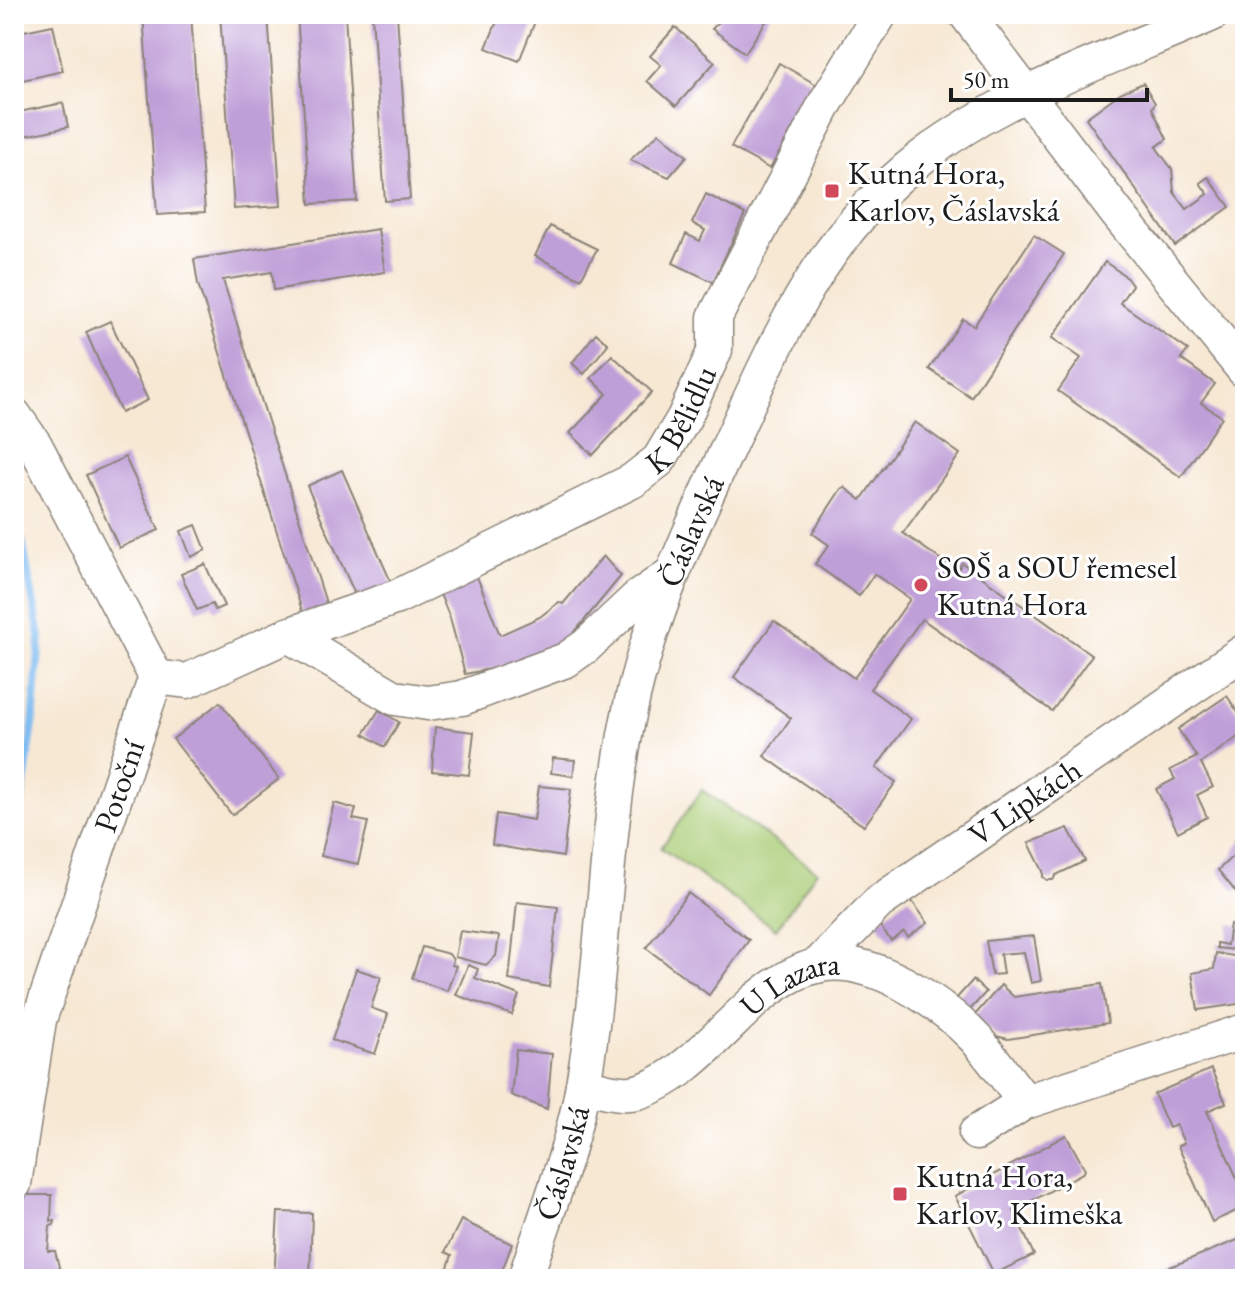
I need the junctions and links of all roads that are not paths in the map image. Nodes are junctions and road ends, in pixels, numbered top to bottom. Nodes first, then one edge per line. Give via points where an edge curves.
1 (880, 14) edge
2 (966, 14) edge
3 (1212, 14) edge
4 (1028, 93) junction
5 (1245, 371) edge
6 (14, 415) edge
7 (673, 573) junction
8 (288, 635) junction
9 (586, 646) junction
10 (1245, 651) edge
11 (639, 672) junction
12 (156, 677) junction
13 (817, 966) junction
14 (1245, 1031) edge
15 (583, 1085) junction
16 (1025, 1102) junction
17 (976, 1133) dead end
18 (14, 1184) edge
19 (525, 1279) edge

1 - 8 street, K Bělidlu via 826,102 715,317 715,350 659,460 621,487 477,560 397,597
2 - 4 street
3 - 4 street, Čáslavská
4 - 5 street
4 - 7 street, Čáslavská via 921,158 846,229 783,329
6 - 12 street via 35,445
7 - 9 street
7 - 11 street, Čáslavská
8 - 9 street via 395,698 428,703 477,693 566,660
8 - 12 street, K Bělidlu via 187,681
9 - 11 street
10 - 13 street, V Lipkách via 879,902
11 - 15 street, Čáslavská via 622,751
12 - 18 street, Potoční via 39,1020
13 - 15 street, U Lazara via 778,983 675,1073 653,1085 624,1093
13 - 16 street, U Lazara via 866,969 914,989 976,1040
14 - 16 street
15 - 19 street, Čáslavská
16 - 17 street

